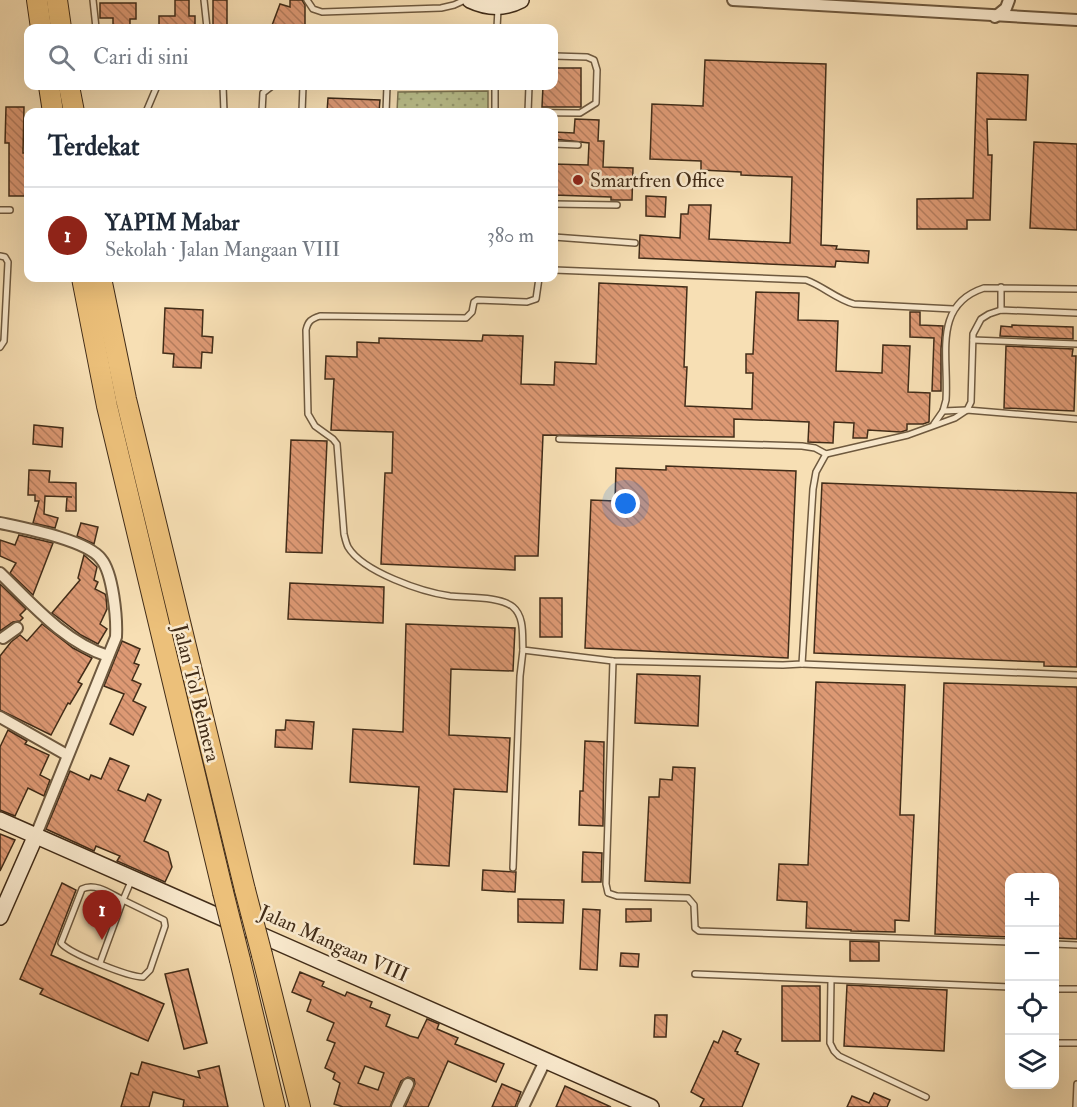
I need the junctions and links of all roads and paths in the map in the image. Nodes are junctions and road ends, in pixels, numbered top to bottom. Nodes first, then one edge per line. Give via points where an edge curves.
1 (37, 0) edge
2 (57, 0) edge
3 (93, 0) edge
4 (204, 0) edge
5 (307, 0) edge
6 (465, 0) edge
7 (470, 0) edge
8 (521, 0) edge
9 (733, 0) edge
10 (1009, 0) edge
11 (820, 3) edge
12 (498, 7) junction
13 (995, 17) junction
14 (1077, 20) edge
15 (40, 24) edge
16 (60, 24) edge
17 (96, 24) edge
18 (207, 24) edge
19 (497, 24) edge
20 (558, 56) edge
21 (50, 90) edge
22 (70, 90) edge
23 (155, 90) edge
24 (223, 90) edge
25 (267, 90) edge
26 (303, 90) edge
27 (387, 90) edge
28 (495, 90) edge
29 (530, 90) edge
30 (52, 108) edge
31 (73, 108) edge
32 (148, 108) edge
33 (224, 108) edge
34 (262, 108) edge
35 (302, 108) edge
36 (386, 108) edge
37 (495, 108) edge
38 (528, 108) edge
39 (558, 113) edge
40 (558, 144) edge
41 (578, 145) dead end
42 (558, 204) edge
43 (617, 205) dead end
44 (0, 210) edge
45 (10, 210) dead end
46 (558, 237) edge
47 (635, 243) dead end
48 (0, 255) edge
49 (558, 270) edge
50 (83, 282) edge
51 (102, 282) edge
52 (538, 282) edge
53 (1001, 287) junction
54 (1077, 289) edge
55 (953, 309) junction
56 (1001, 310) junction
57 (1077, 312) edge
58 (973, 340) junction
59 (1077, 344) edge
60 (0, 347) edge
61 (967, 410) junction
62 (944, 411) junction
63 (1077, 418) edge
64 (934, 424) junction
65 (559, 439) dead end
66 (826, 454) junction
67 (0, 523) edge
68 (0, 573) edge
69 (17, 628) dead end
70 (1, 638) edge
71 (523, 651) junction
72 (108, 656) junction
73 (613, 661) junction
74 (802, 664) junction
75 (1077, 675) edge
76 (0, 717) edge
77 (67, 755) junction
78 (0, 820) edge
79 (36, 835) junction
80 (513, 868) dead end
81 (132, 878) junction
82 (123, 900) junction
83 (0, 916) edge
84 (1005, 942) edge
85 (1059, 944) edge
86 (1077, 945) edge
87 (100, 963) junction
88 (695, 974) dead end
89 (831, 980) junction
90 (1005, 987) edge
91 (1059, 988) edge
92 (1077, 989) edge
93 (1059, 1043) edge
94 (1077, 1043) edge
95 (546, 1059) junction
96 (408, 1084) dead end
97 (1077, 1084) edge
98 (926, 1097) dead end
99 (275, 1107) edge
100 (300, 1107) edge
101 (397, 1107) edge
102 (523, 1107) edge
103 (651, 1107) edge
104 (1076, 1107) edge

1 - 15 highway
2 - 16 highway
3 - 17 lane
4 - 18 lane
5 - 6 lane via 321,12 441,8
7 - 12 street
8 - 12 street
9 - 11 street
10 - 13 street
11 - 13 street
12 - 19 lane
13 - 14 street
20 - 39 lane via 587,57 594,60 597,70 596,103 580,113
21 - 30 highway
22 - 31 highway
23 - 32 lane
24 - 33 lane
25 - 34 lane
26 - 35 lane
27 - 36 lane
28 - 37 lane
29 - 38 lane
40 - 41 lane
42 - 43 lane
44 - 45 lane
46 - 47 lane
48 - 60 lane via 8,262 4,341
49 - 55 lane via 806,280 854,304
50 - 99 highway, Jalan Tol Belmera, bridge via 107,406
51 - 100 highway, Jalan Tol Belmera, bridge via 129,411
52 - 71 lane via 536,299 480,299 474,302 466,318 320,316 307,322 306,330 308,414 315,426 337,444 347,546 385,576 448,596 502,601 512,606 522,622
53 - 54 lane
53 - 55 lane via 972,292
53 - 56 lane
55 - 62 lane via 948,323
56 - 57 lane
56 - 58 lane via 981,319
58 - 59 lane
58 - 61 lane via 971,402
61 - 62 lane
61 - 63 lane
61 - 64 lane
62 - 64 lane
64 - 66 lane via 908,435
65 - 66 lane via 792,445
66 - 74 lane via 816,472 813,489
67 - 72 street via 66,539 100,557 111,585 117,620 116,637
68 - 72 street via 58,629
69 - 70 street
71 - 73 lane
71 - 80 lane
72 - 77 street
73 - 74 lane
73 - 84 lane via 608,893 688,898 694,905 695,928 699,931
74 - 75 lane
76 - 77 street
77 - 79 street
78 - 79 street, Jalan Mangaan VIII
79 - 81 street, Jalan Mangaan VIII
79 - 83 street
81 - 82 lane
81 - 95 street, Jalan Mangaan VIII
82 - 87 lane
82 - 87 lane via 95,887 82,889 62,936 61,943 66,949
82 - 87 lane via 164,920 150,970 136,976
85 - 86 lane
88 - 89 lane
89 - 90 lane
89 - 98 lane via 830,1043 834,1051
91 - 92 lane
93 - 94 lane
95 - 102 street
95 - 103 street, Jalan Mangaan VIII
96 - 101 street
97 - 104 lane

